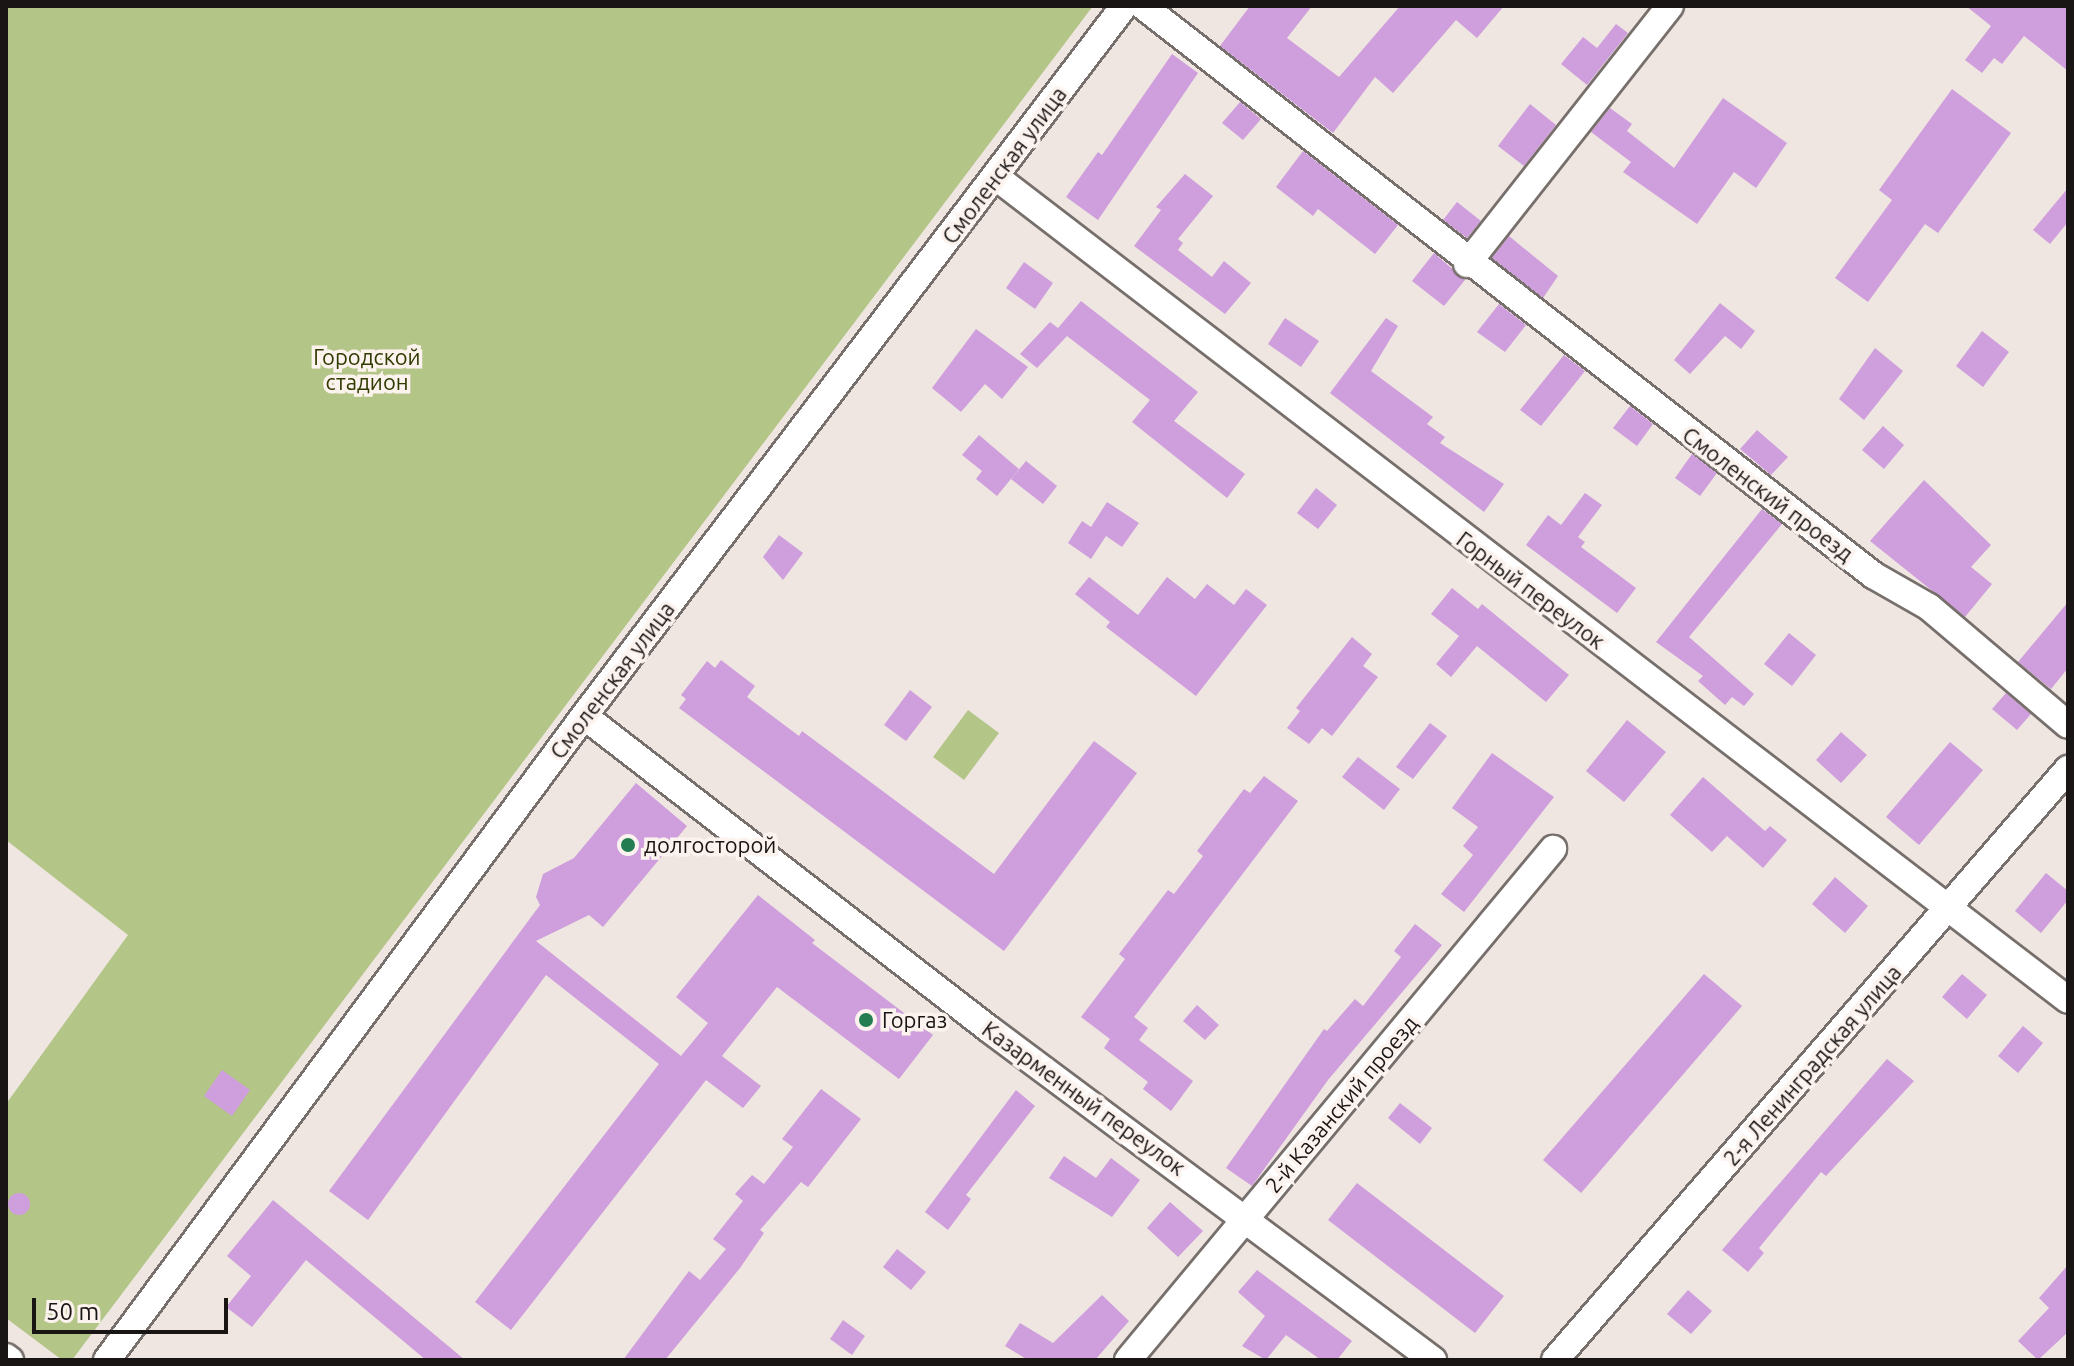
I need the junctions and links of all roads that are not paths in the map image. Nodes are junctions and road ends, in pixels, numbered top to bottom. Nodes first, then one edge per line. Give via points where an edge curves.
1 (1124, 6) edge
2 (1143, 6) edge
3 (1670, 6) edge
4 (996, 177) junction
5 (1467, 264) junction
6 (584, 716) junction
7 (2068, 725) edge
8 (2068, 769) edge
9 (1553, 849) dead end
10 (1950, 906) junction
11 (2068, 1000) edge
12 (1245, 1219) junction
13 (107, 1360) edge
14 (1128, 1360) edge
15 (1433, 1360) edge
16 (1555, 1360) edge

1 - 4 street, Смоленская улица
2 - 5 street, Смоленский проезд
3 - 5 street
4 - 6 street, Смоленская улица
4 - 10 street, Горный переулок via 1414,502
5 - 7 street, Смоленский проезд via 1873,575 1929,607
6 - 12 street, Казарменный переулок
6 - 13 street, Смоленская улица
8 - 10 street, 2-я Ленинградская улица
9 - 12 street, 2-й Казанский проезд
10 - 11 street, Горный переулок
10 - 16 street, 2-я Ленинградская улица
12 - 14 street, 2-й Казанский проезд
12 - 15 street, Казарменный переулок

